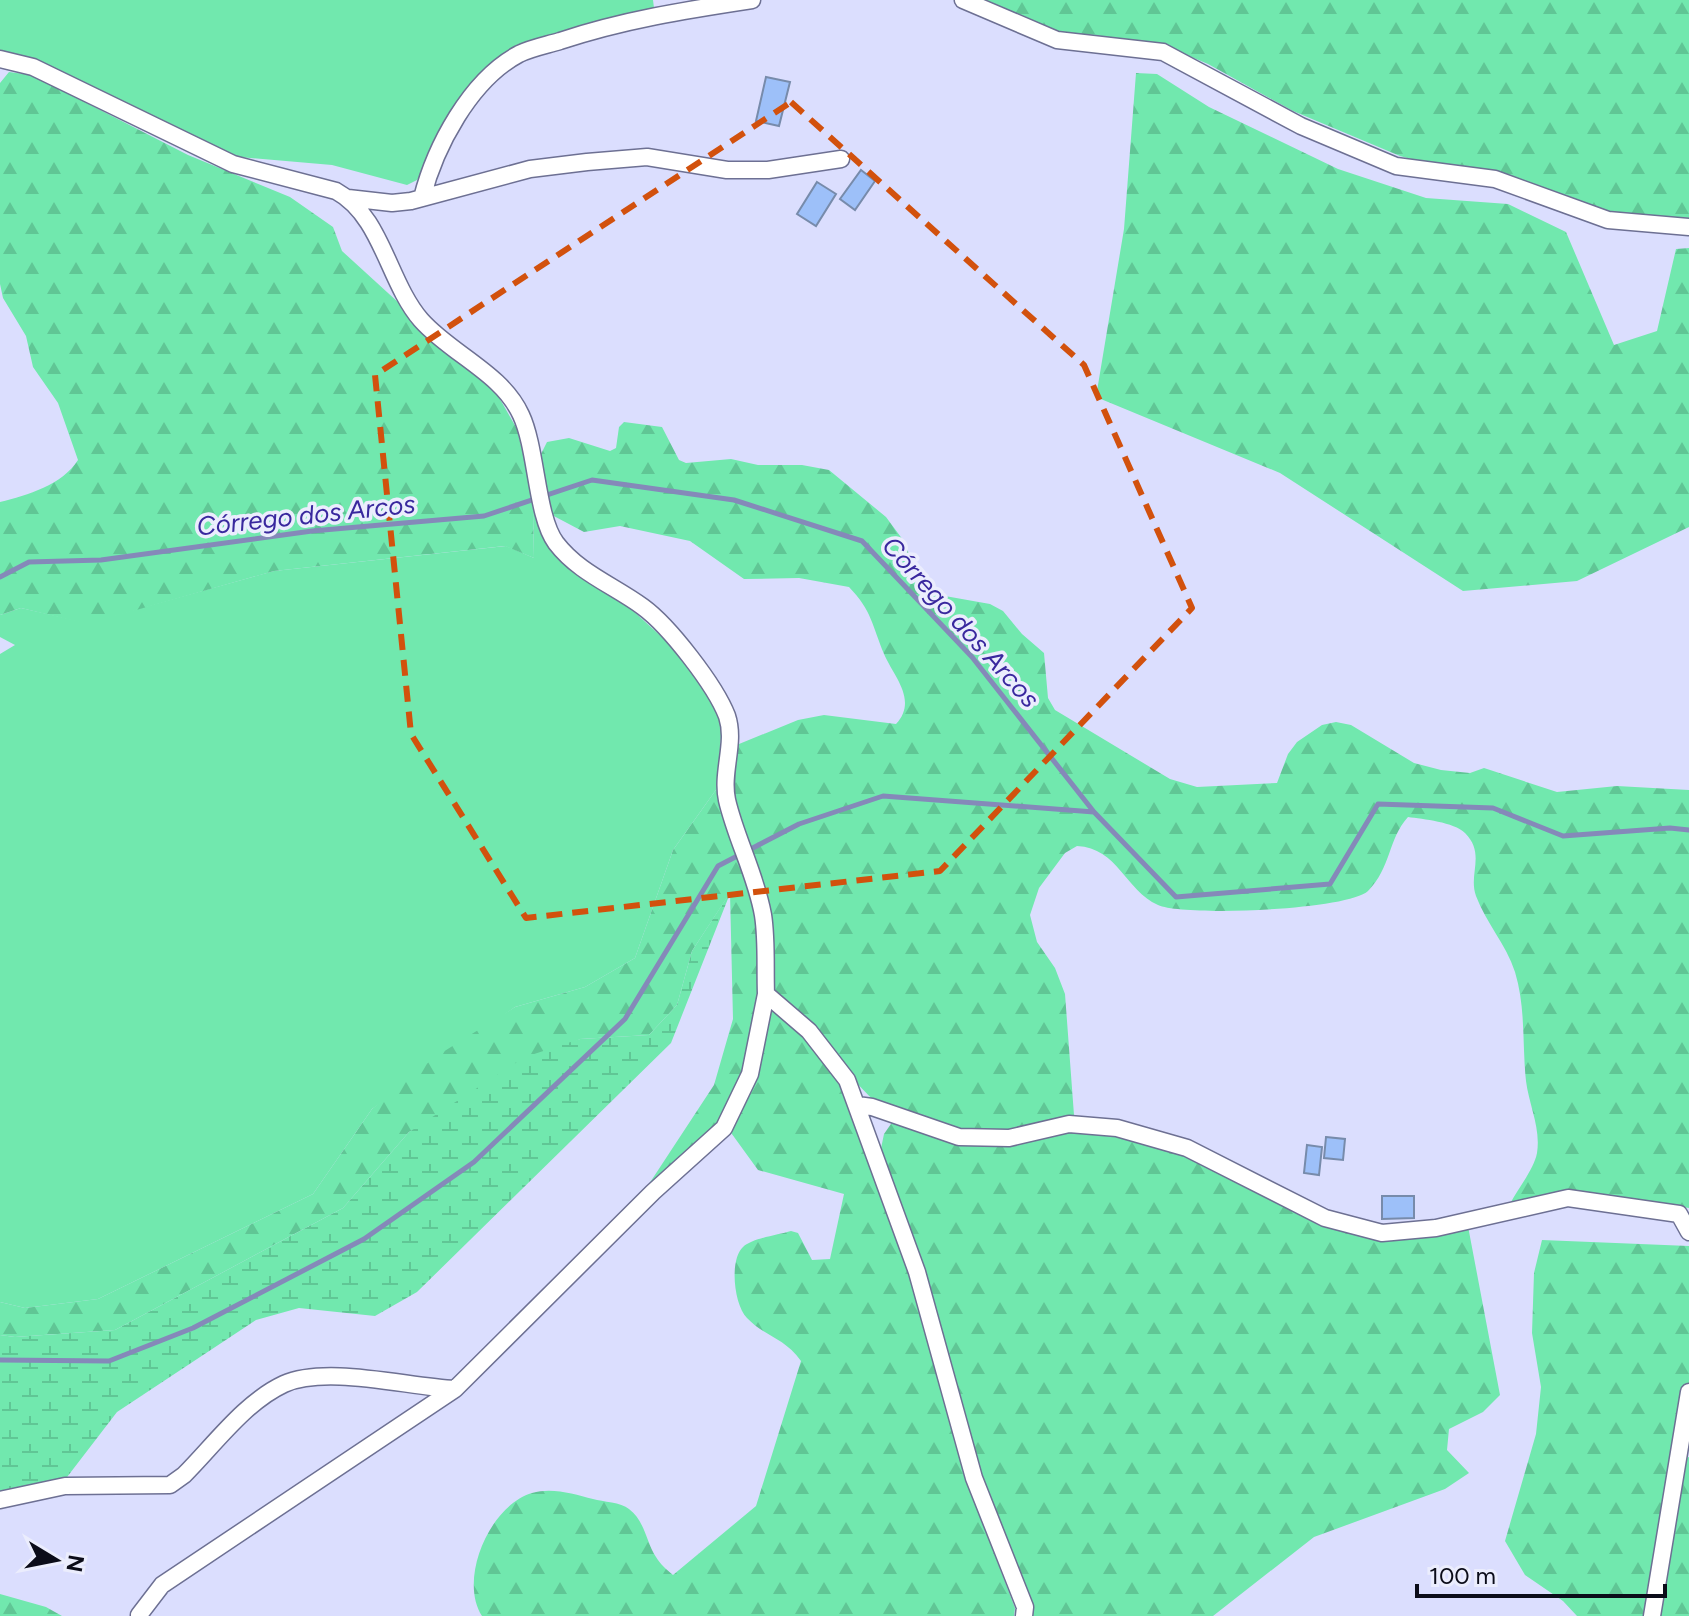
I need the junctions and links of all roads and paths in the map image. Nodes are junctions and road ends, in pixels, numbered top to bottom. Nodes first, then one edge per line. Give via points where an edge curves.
1 (752, 0) edge
2 (963, 0) edge
3 (0, 59) edge
4 (841, 159) dead end
5 (348, 198) junction
6 (422, 198) junction
7 (1689, 227) edge
8 (766, 994) junction
9 (857, 1105) junction
10 (1689, 1232) edge
11 (455, 1389) junction
12 (1689, 1392) edge
13 (0, 1500) edge
14 (139, 1615) edge
15 (1024, 1616) edge
16 (1652, 1616) edge

1 - 6 street via 632,19 520,54 492,75 449,131
2 - 7 street via 1057,40 1163,52 1301,126 1396,166 1495,179 1608,220
3 - 5 street via 33,67 233,164
4 - 6 street via 768,170 727,170 647,157 587,162 530,169
5 - 6 street via 392,203
5 - 8 street via 363,214 422,320 508,396 521,415 553,539 568,558 662,625 718,699 730,734 727,801 763,916
8 - 9 street via 809,1031 847,1080
8 - 11 street via 750,1074 724,1128
9 - 10 street via 959,1137 1009,1138 1069,1124 1117,1128 1187,1148 1325,1218 1382,1233 1436,1228 1568,1198 1679,1214
9 - 15 street via 917,1272 974,1478 1025,1607
11 - 13 street via 321,1377 286,1383 260,1399 170,1485 65,1486
11 - 14 street via 162,1585
12 - 16 street

